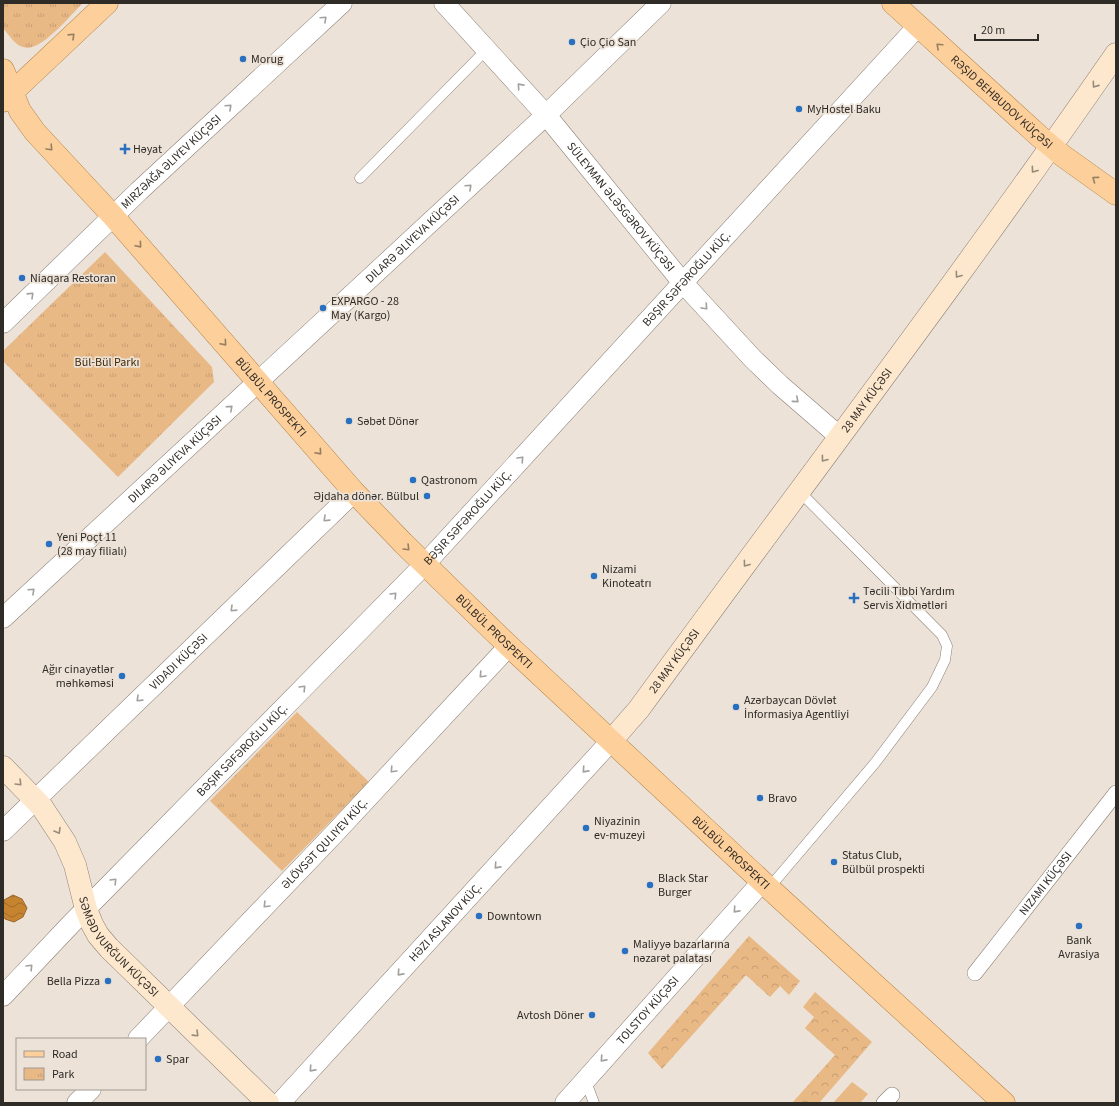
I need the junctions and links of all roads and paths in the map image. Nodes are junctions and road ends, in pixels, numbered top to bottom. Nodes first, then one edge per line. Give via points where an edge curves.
1 (107, 3) edge
2 (342, 3) edge
3 (444, 3) edge
4 (661, 3) edge
5 (893, 3) edge
6 (918, 26) junction
7 (487, 49) junction
8 (1116, 54) edge
9 (3, 70) edge
10 (8, 96) edge
11 (546, 115) junction
12 (1051, 147) junction
13 (360, 178) dead end
14 (1116, 194) edge
15 (113, 216) junction
16 (683, 283) junction
17 (3, 322) edge
18 (258, 382) junction
19 (840, 437) junction
20 (354, 492) junction
21 (800, 492) junction
22 (424, 564) junction
23 (3, 618) edge
24 (509, 646) junction
25 (611, 741) junction
26 (3, 767) edge
27 (1116, 793) edge
28 (35, 800) junction
29 (3, 830) edge
30 (766, 885) junction
31 (86, 909) junction
32 (975, 974) dead end
33 (3, 996) edge
34 (168, 1007) junction
35 (139, 1038) edge
36 (585, 1079) junction
37 (90, 1090) edge
38 (77, 1103) edge
39 (268, 1103) edge
40 (280, 1103) edge
41 (565, 1103) edge
42 (594, 1103) edge
43 (1004, 1103) edge

10 -> 1 main road
15 -> 2 street, MIRZƏAĞA ƏLIYEV KÜÇƏSI
3 - 7 street, SÜLEYMAN ƏLƏSGƏROV KÜÇƏSI
4 - 11 street, DILARƏ ƏLIYEVA KÜÇƏSI
5 - 6 main road, RƏŞID BEHBUDOV KÜÇƏSI
12 -> 6 main road, RƏŞID BEHBUDOV KÜÇƏSI
6 - 16 street, BƏŞIR SƏFƏROĞLU KÜÇ.
11 -> 7 street, SÜLEYMAN ƏLƏSGƏROV KÜÇƏSI
7 - 13 lane
8 -> 12 main road, 28 MAY KÜÇƏSI
9 - 10 main road, BÜLBÜL PROSPEKTI
10 -> 15 main road, BÜLBÜL PROSPEKTI via 16,102 35,132
11 - 16 street, SÜLEYMAN ƏLƏSGƏROV KÜÇƏSI
18 -> 11 street, DILARƏ ƏLIYEVA KÜÇƏSI
14 -> 12 main road, RƏŞID BEHBUDOV KÜÇƏSI
12 -> 19 main road, 28 MAY KÜÇƏSI
17 -> 15 street, MIRZƏAĞA ƏLIYEV KÜÇƏSI
15 -> 18 main road, BÜLBÜL PROSPEKTI
16 -> 19 street, SÜLEYMAN ƏLƏSGƏROV KÜÇƏSI via 780,386
22 -> 16 street, BƏŞIR SƏFƏROĞLU KÜÇ.
18 -> 20 main road, BÜLBÜL PROSPEKTI
23 -> 18 street, DILARƏ ƏLIYEVA KÜÇƏSI
19 -> 21 main road, 28 MAY KÜÇƏSI
20 -> 22 main road, BÜLBÜL PROSPEKTI
20 -> 28 street, VIDADI KÜÇƏSI
21 -> 25 main road, 28 MAY KÜÇƏSI via 639,709
21 - 30 lane via 942,636 947,646 945,660 932,687 875,763
22 - 24 main road, BÜLBÜL PROSPEKTI
31 -> 22 street, BƏŞIR SƏFƏROĞLU KÜÇ.
24 - 25 main road, BÜLBÜL PROSPEKTI
24 -> 34 street, ƏLÖVSƏT QULIYEV KÜÇ.
25 - 30 main road, BÜLBÜL PROSPEKTI
25 -> 40 street, HƏZI ASLANOV KÜÇ.
26 -> 28 main road, SƏMƏD VURĞUN KÜÇƏSI
27 - 32 street, NIZAMI KÜÇƏSI
28 - 29 street, VIDADI KÜÇƏSI
28 -> 31 main road, SƏMƏD VURĞUN KÜÇƏSI via 47,813 65,842 75,865
30 -> 36 street, TOLSTOY KÜÇƏSI
30 - 43 main road, BÜLBÜL PROSPEKTI
33 -> 31 street, BƏŞIR SƏFƏROĞLU KÜÇ.
31 - 34 main road, SƏMƏD VURĞUN KÜÇƏSI via 98,935
34 - 35 street, ƏLÖVSƏT QULIYEV KÜÇ.
34 -> 39 main road, SƏMƏD VURĞUN KÜÇƏSI
36 - 41 street, TOLSTOY KÜÇƏSI
36 - 42 lane
37 - 38 street

